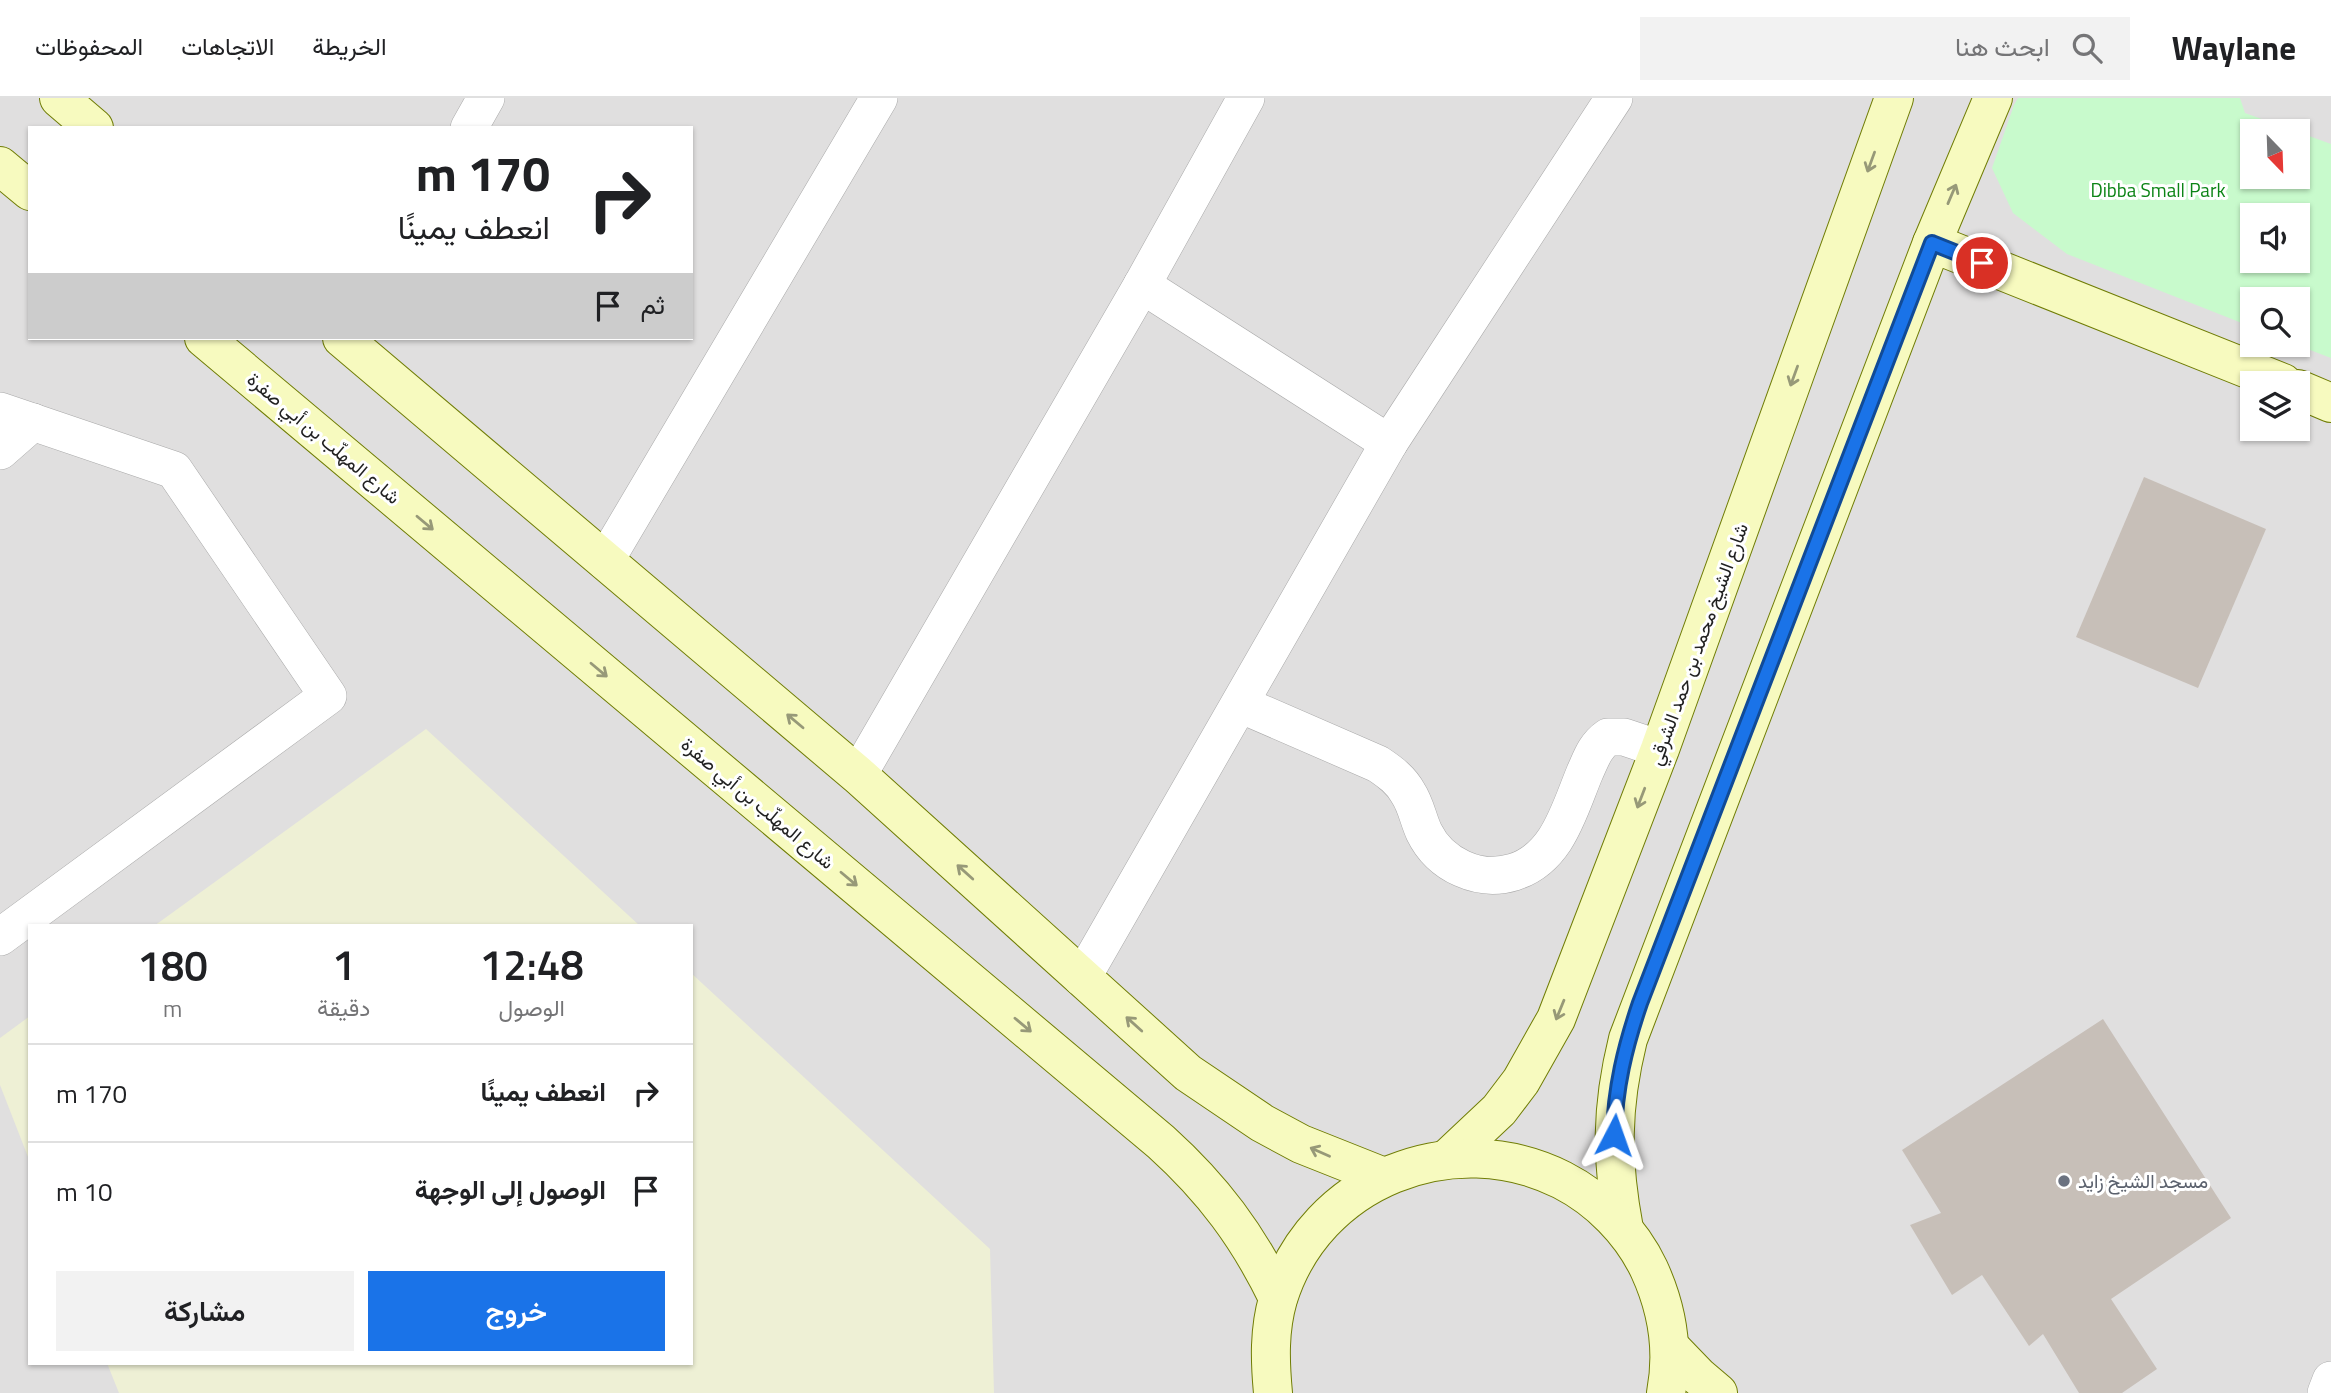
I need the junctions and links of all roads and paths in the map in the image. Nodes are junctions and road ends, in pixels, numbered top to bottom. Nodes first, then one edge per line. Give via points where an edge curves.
1 (486, 98) edge
2 (879, 98) edge
3 (1246, 98) edge
4 (1614, 98) edge
5 (1894, 98) edge
6 (1993, 98) edge
7 (470, 126) edge
8 (0, 166) edge
9 (28, 189) edge
10 (1932, 243) junction
11 (1142, 285) junction
12 (206, 340) edge
13 (345, 340) edge
14 (2253, 371) edge
15 (2310, 394) edge
16 (2331, 402) edge
17 (16, 417) edge
18 (1389, 443) junction
19 (0, 451) edge
20 (606, 561) junction
21 (1240, 704) junction
22 (1660, 749) junction
23 (858, 775) junction
24 (0, 937) edge
25 (1082, 978) junction
26 (1448, 1158) junction
27 (1384, 1177) junction
28 (1624, 1229) junction
29 (1278, 1298) junction
30 (1670, 1347) junction
31 (2331, 1380) edge
32 (1273, 1393) edge
33 (1666, 1393) edge
34 (1718, 1393) edge
35 (2326, 1393) edge

1 - 7 street
2 - 20 street
3 - 11 street
4 - 18 street
5 -> 22 main road, شارع الشيخ محمد بن حمد الشرقي
10 -> 6 main road
8 - 9 main road
10 - 14 main road
10 - 28 main road via 1628,1040 1618,1077 1613,1154
11 - 18 street
11 - 23 street
12 -> 29 main road, شارع المهلّب بن أبي صفرة via 1161,1142 1190,1168 1240,1228
13 - 20 main road
15 - 16 main road
17 - 19 street
17 - 24 street via 174,470 328,696
18 - 21 street
23 -> 20 main road
21 - 22 street via 1390,771 1408,792 1434,848 1461,869 1478,874 1513,873 1543,856 1562,827 1596,749 1608,737 1624,737
21 - 25 street
22 -> 26 main road, شارع الشيخ محمد بن حمد الشرقي via 1540,1051 1499,1110
25 -> 23 main road
27 -> 25 main road via 1301,1144 1224,1099 1188,1073
26 - 27 main road
26 - 28 main road via 1502,1160 1545,1172 1574,1186
27 - 29 main road via 1330,1215 1308,1240
28 - 30 main road via 1643,1255 1656,1285
29 - 32 main road via 1271,1331
30 - 33 main road
30 - 34 main road
31 - 35 street

